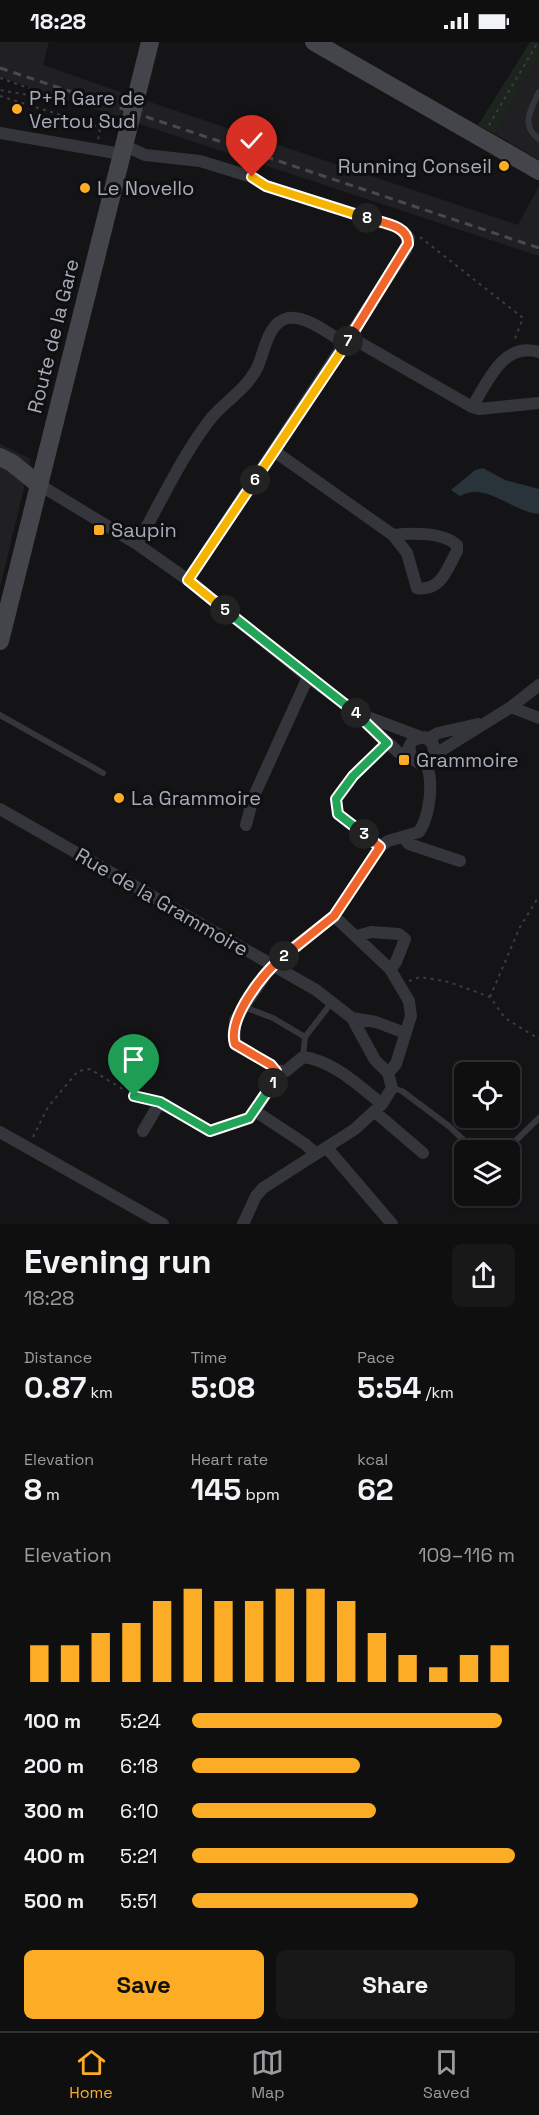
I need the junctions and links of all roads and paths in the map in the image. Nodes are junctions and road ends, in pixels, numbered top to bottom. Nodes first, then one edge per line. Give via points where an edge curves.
1 (150, 42) edge
2 (314, 42) edge
3 (538, 42) edge
4 (0, 78) edge
5 (0, 90) edge
6 (539, 92) edge
7 (0, 96) edge
8 (0, 133) edge
9 (481, 138) junction
10 (539, 139) edge
11 (97, 149) junction
12 (122, 149) junction
13 (539, 171) edge
14 (409, 238) junction
15 (348, 341) junction
16 (512, 352) junction
17 (539, 352) edge
18 (539, 403) edge
19 (472, 407) junction
20 (274, 451) junction
21 (0, 457) edge
22 (38, 484) junction
23 (393, 535) junction
24 (137, 544) junction
25 (188, 580) junction
26 (0, 641) edge
27 (308, 677) junction
28 (539, 685) edge
29 (511, 707) junction
30 (354, 711) junction
31 (0, 715) edge
32 (539, 718) edge
33 (488, 722) junction
34 (424, 738) junction
35 (387, 743) junction
36 (410, 756) junction
37 (430, 759) junction
38 (103, 773) dead end
39 (0, 809) edge
40 (246, 825) dead end
41 (403, 837) junction
42 (380, 847) junction
43 (460, 861) dead end
44 (539, 896) edge
45 (334, 916) junction
46 (357, 936) junction
47 (272, 965) junction
48 (390, 969) junction
49 (400, 984) junction
50 (490, 997) junction
51 (332, 1002) junction
52 (243, 1006) junction
53 (352, 1017) junction
54 (405, 1033) junction
55 (306, 1037) junction
56 (539, 1039) edge
57 (303, 1057) junction
58 (276, 1071) junction
59 (388, 1073) junction
60 (392, 1088) junction
61 (134, 1096) joint
62 (160, 1102) junction
63 (379, 1108) junction
64 (255, 1111) junction
65 (539, 1118) edge
66 (143, 1131) dead end
67 (0, 1132) edge
68 (464, 1140) edge
69 (516, 1140) edge
70 (28, 1148) junction
71 (327, 1148) junction
72 (315, 1153) junction
73 (423, 1153) dead end
74 (163, 1224) edge
75 (243, 1224) edge
76 (392, 1224) edge

1 - 12 main road, Route de la Gare
2 - 9 main road
3 - 9 path
4 - 5 path via 48,95 46,98
6 - 10 lane via 528,124 529,131
7 - 11 path via 96,126 100,131
8 - 11 street
9 - 13 main road
11 - 12 street
12 - 14 street via 200,161 252,177 266,186 396,227
12 - 22 main road, Route de la Gare
14 - 15 street
14 - 16 path via 422,237 523,318
15 - 19 street
15 - 20 street
15 - 24 street via 302,319 280,321 272,329 255,371 239,394 213,416
16 - 17 street
16 - 19 street via 500,363
18 - 19 street
20 - 23 street
20 - 25 street
21 - 22 main road
22 - 24 street
22 - 26 main road, Route de la Gare
23 - 23 street via 407,553 417,588 437,586 457,551 457,544 413,533
24 - 25 street
25 - 27 street
27 - 30 street
27 - 40 street via 253,798
28 - 29 street
29 - 32 street
29 - 33 street
30 - 34 street
30 - 35 street
31 - 38 lane
33 - 34 street
33 - 37 street
34 - 36 street via 411,744
34 - 37 street via 435,747
35 - 36 street
35 - 42 lane via 336,799 338,814
36 - 37 street via 419,763
37 - 41 street via 424,825 419,832
39 - 47 street, Rue de la Grammoire
41 - 42 street
41 - 43 street via 409,844
42 - 45 street
44 - 50 path via 519,927
45 - 46 street
45 - 47 street
46 - 48 street
46 - 48 street via 371,932 399,934 405,939
47 - 51 street, Rue de la Grammoire
47 - 52 street
48 - 49 street
49 - 50 path via 420,977 449,982
49 - 54 street via 411,1016
50 - 56 path via 505,1018
51 - 53 street, Rue de la Grammoire
51 - 55 lane
52 - 55 lane
52 - 58 street via 236,1020 235,1044
53 - 54 street, Rue de la Grammoire
53 - 59 street, Rue de la Grammoire via 375,1060
54 - 59 street via 396,1064
55 - 57 lane
57 - 58 street via 286,1071
57 - 63 street via 315,1058 341,1071
58 - 64 street
59 - 60 street
60 - 63 street
60 - 68 lane via 402,1091
61 - 62 street
61 - 70 path via 90,1069 78,1071 48,1107
62 - 64 street via 210,1131 249,1118
62 - 66 street
63 - 71 street
63 - 73 street
64 - 72 street
65 - 69 lane
67 - 70 street
70 - 74 street
71 - 72 street
71 - 76 street
72 - 75 street via 263,1188 255,1196

